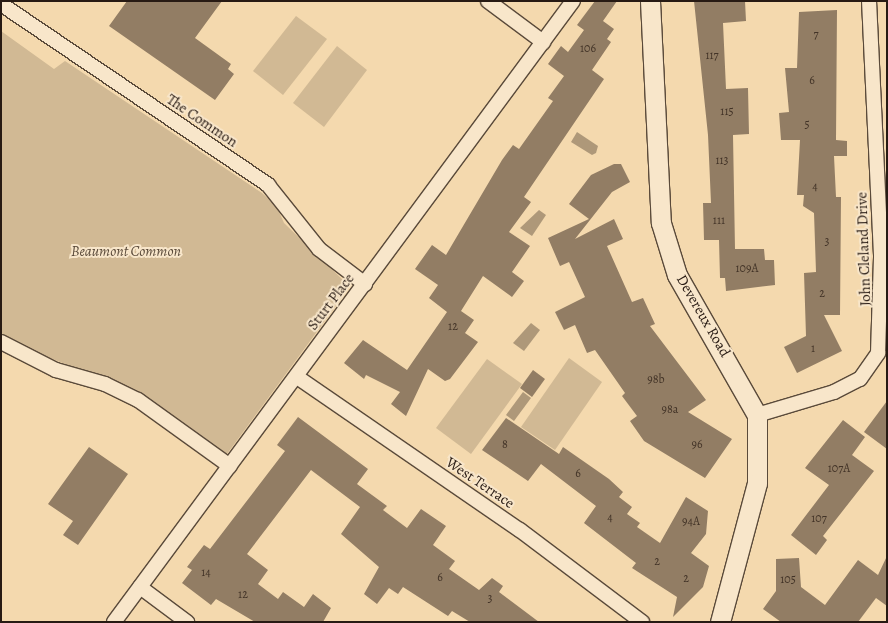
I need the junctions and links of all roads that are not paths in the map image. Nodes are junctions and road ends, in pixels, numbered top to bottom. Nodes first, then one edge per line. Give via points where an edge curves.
1 (488, 1) edge
2 (573, 1) edge
3 (650, 1) edge
4 (870, 1) edge
5 (1, 4) edge
6 (543, 42) junction
7 (365, 284) junction
8 (1, 342) edge
9 (297, 376) junction
10 (757, 415) junction
11 (230, 466) junction
12 (140, 587) junction
13 (114, 622) edge
14 (187, 622) edge
15 (642, 622) edge
16 (720, 622) edge

1 - 6 street
2 - 6 street, Sturt Place
3 - 10 street, Devereux Road via 661,223 677,275
4 - 10 street, John Cleland Drive via 881,255 878,353 860,379 834,392
5 - 7 street, The Common via 268,185 319,249
6 - 7 street, Sturt Place
7 - 9 street, Sturt Place
8 - 11 street via 56,370 105,384 138,400
9 - 11 street, Sturt Place
9 - 15 street, West Terrace via 520,530
10 - 16 street, Devereux Road via 757,483
11 - 12 street, Sturt Place
12 - 13 street, Sturt Place
12 - 14 street

